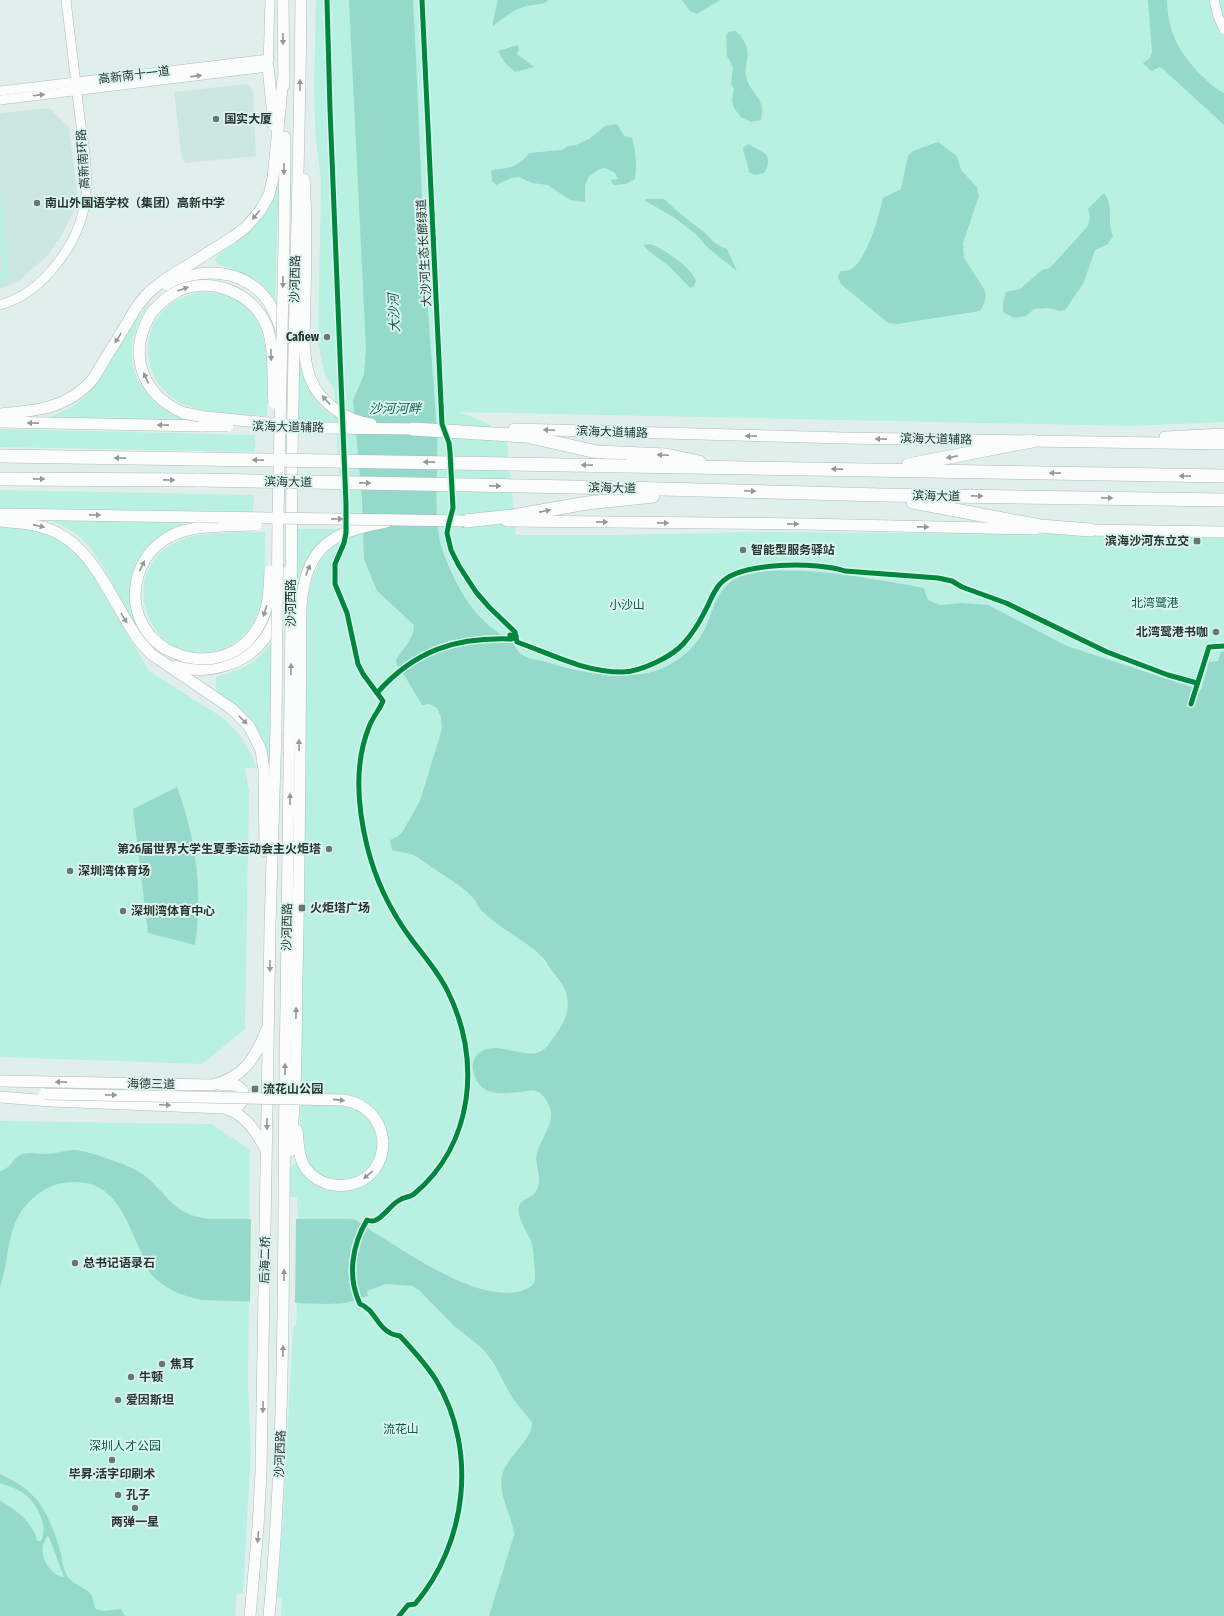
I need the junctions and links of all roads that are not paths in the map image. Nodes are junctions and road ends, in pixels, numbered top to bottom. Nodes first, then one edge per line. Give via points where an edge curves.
1 (66, 0) edge
2 (270, 0) edge
3 (283, 0) edge
4 (300, 0) edge
5 (1214, 0) edge
6 (1224, 30) edge
7 (269, 63) junction
8 (283, 79) junction
9 (76, 86) junction
10 (0, 91) edge
11 (0, 100) edge
12 (275, 167) junction
13 (301, 244) junction
14 (175, 277) junction
15 (0, 305) edge
16 (292, 407) junction
17 (0, 414) edge
18 (0, 422) edge
19 (321, 428) junction
20 (413, 429) junction
21 (1224, 434) edge
22 (1032, 441) junction
23 (1122, 443) junction
24 (1224, 444) edge
25 (280, 454) junction
26 (0, 456) edge
27 (627, 460) junction
28 (876, 470) junction
29 (1224, 476) edge
30 (0, 479) edge
31 (625, 494) junction
32 (882, 495) junction
33 (1224, 500) edge
34 (0, 514) edge
35 (278, 517) junction
36 (314, 518) junction
37 (412, 520) junction
38 (0, 521) edge
39 (465, 521) junction
40 (292, 524) junction
41 (1090, 530) junction
42 (1224, 530) edge
43 (163, 661) junction
44 (289, 815) junction
45 (299, 896) junction
46 (270, 928) junction
47 (269, 1023) junction
48 (0, 1081) edge
49 (21, 1081) junction
50 (212, 1085) junction
51 (20, 1094) junction
52 (0, 1097) edge
53 (294, 1100) junction
54 (213, 1107) junction
55 (267, 1153) junction
56 (265, 1205) joint
57 (285, 1206) junction
58 (264, 1314) joint
59 (283, 1314) joint
60 (250, 1616) edge
61 (269, 1616) edge

1 - 9 street, 高新南环路
2 - 7 street
3 -> 8 main road, 沙河西路
13 -> 4 main road via 306,206 300,124
5 - 6 street
7 - 9 street, 高新南十一道
7 - 12 main road
8 - 12 main road
8 -> 25 main road, 沙河西路, bridge via 284,243
9 - 10 street, 高新南十一道
11 -> 9 street, 高新南十一道
9 - 15 street, 高新南环路 via 86,177 81,221 66,251 39,284 20,297
12 -> 14 main road via 272,188 263,207 246,228
13 - 16 main road, 沙河西路 via 296,272
20 -> 13 main road via 353,420 331,406 316,389 307,368 305,349
14 - 16 main road via 220,273 249,282 259,291 277,317 284,337
14 -> 17 main road via 149,292 138,305 85,388 56,406
16 - 40 main road, 沙河西路
19 -> 18 main road, 滨海大道辅路, bridge
19 - 20 main road, 滨海大道辅路
19 -> 25 main road, bridge via 211,418 184,413 157,396 149,386 141,365 139,345 152,312 168,296 200,285 221,287 241,296 257,310 270,336
22 -> 20 main road, 滨海大道辅路
20 - 27 highway via 526,436
21 - 23 main road via 1177,436
22 - 23 main road, 滨海大道辅路
22 -> 28 highway
23 - 24 main road, 滨海大道辅路
25 - 35 main road, 沙河西路, bridge
27 -> 26 highway, 滨海大道, bridge
28 -> 27 highway, 滨海大道 via 729,468
29 -> 28 highway, 滨海大道
30 -> 31 highway, 滨海大道, bridge via 200,480
31 -> 32 highway, 滨海大道 via 711,490
39 -> 31 highway via 513,516
32 -> 33 highway, 滨海大道
32 - 41 highway via 1024,524
34 -> 36 main road, bridge
35 -> 36 main road, bridge via 268,602 261,623 254,634 237,649 211,659 176,655 156,642 146,630 137,609 136,586 138,573 158,544 179,532 207,527 260,524
35 - 46 main road, 沙河西路, bridge via 276,729
36 -> 37 main road, bridge
37 - 39 main road, bridge
45 -> 37 main road, bridge via 302,598 308,569 316,556 335,537 351,530 387,522
38 -> 43 main road via 46,528 76,545 92,563 141,643 151,654
39 -> 41 main road
40 - 43 main road via 278,612 260,644 250,654 224,667 197,670
44 -> 40 main road, 沙河西路
41 - 42 main road
43 -> 46 main road via 232,709 249,726 260,750 264,770 265,862
44 - 45 main road
57 -> 44 main road, 沙河西路 via 284,1106
53 -> 45 main road
46 -> 47 main road, 沙河西路
47 - 50 main road, 海德三道 via 260,1047 246,1067 227,1081
47 -> 55 main road, 沙河西路
48 - 49 main road, 海德三道
50 -> 49 main road, 海德三道
49 - 51 main road
50 - 54 main road via 236,1086 241,1089 244,1096 241,1103 236,1106
51 - 52 main road
51 -> 53 main road, bridge via 344,1100 363,1107 374,1116 380,1126 382,1156 375,1169 365,1179 342,1186 327,1184 311,1174 301,1158
52 -> 54 main road, 海德三道
53 - 57 main road
54 - 55 main road, 海德三道 via 231,1110 243,1118 256,1133
55 - 56 main road, 沙河西路
56 - 58 main road, 后海二桥
59 -> 57 main road, 后海二桥
58 -> 60 main road, 沙河西路 via 261,1472
61 -> 59 main road, 沙河西路 via 281,1442

